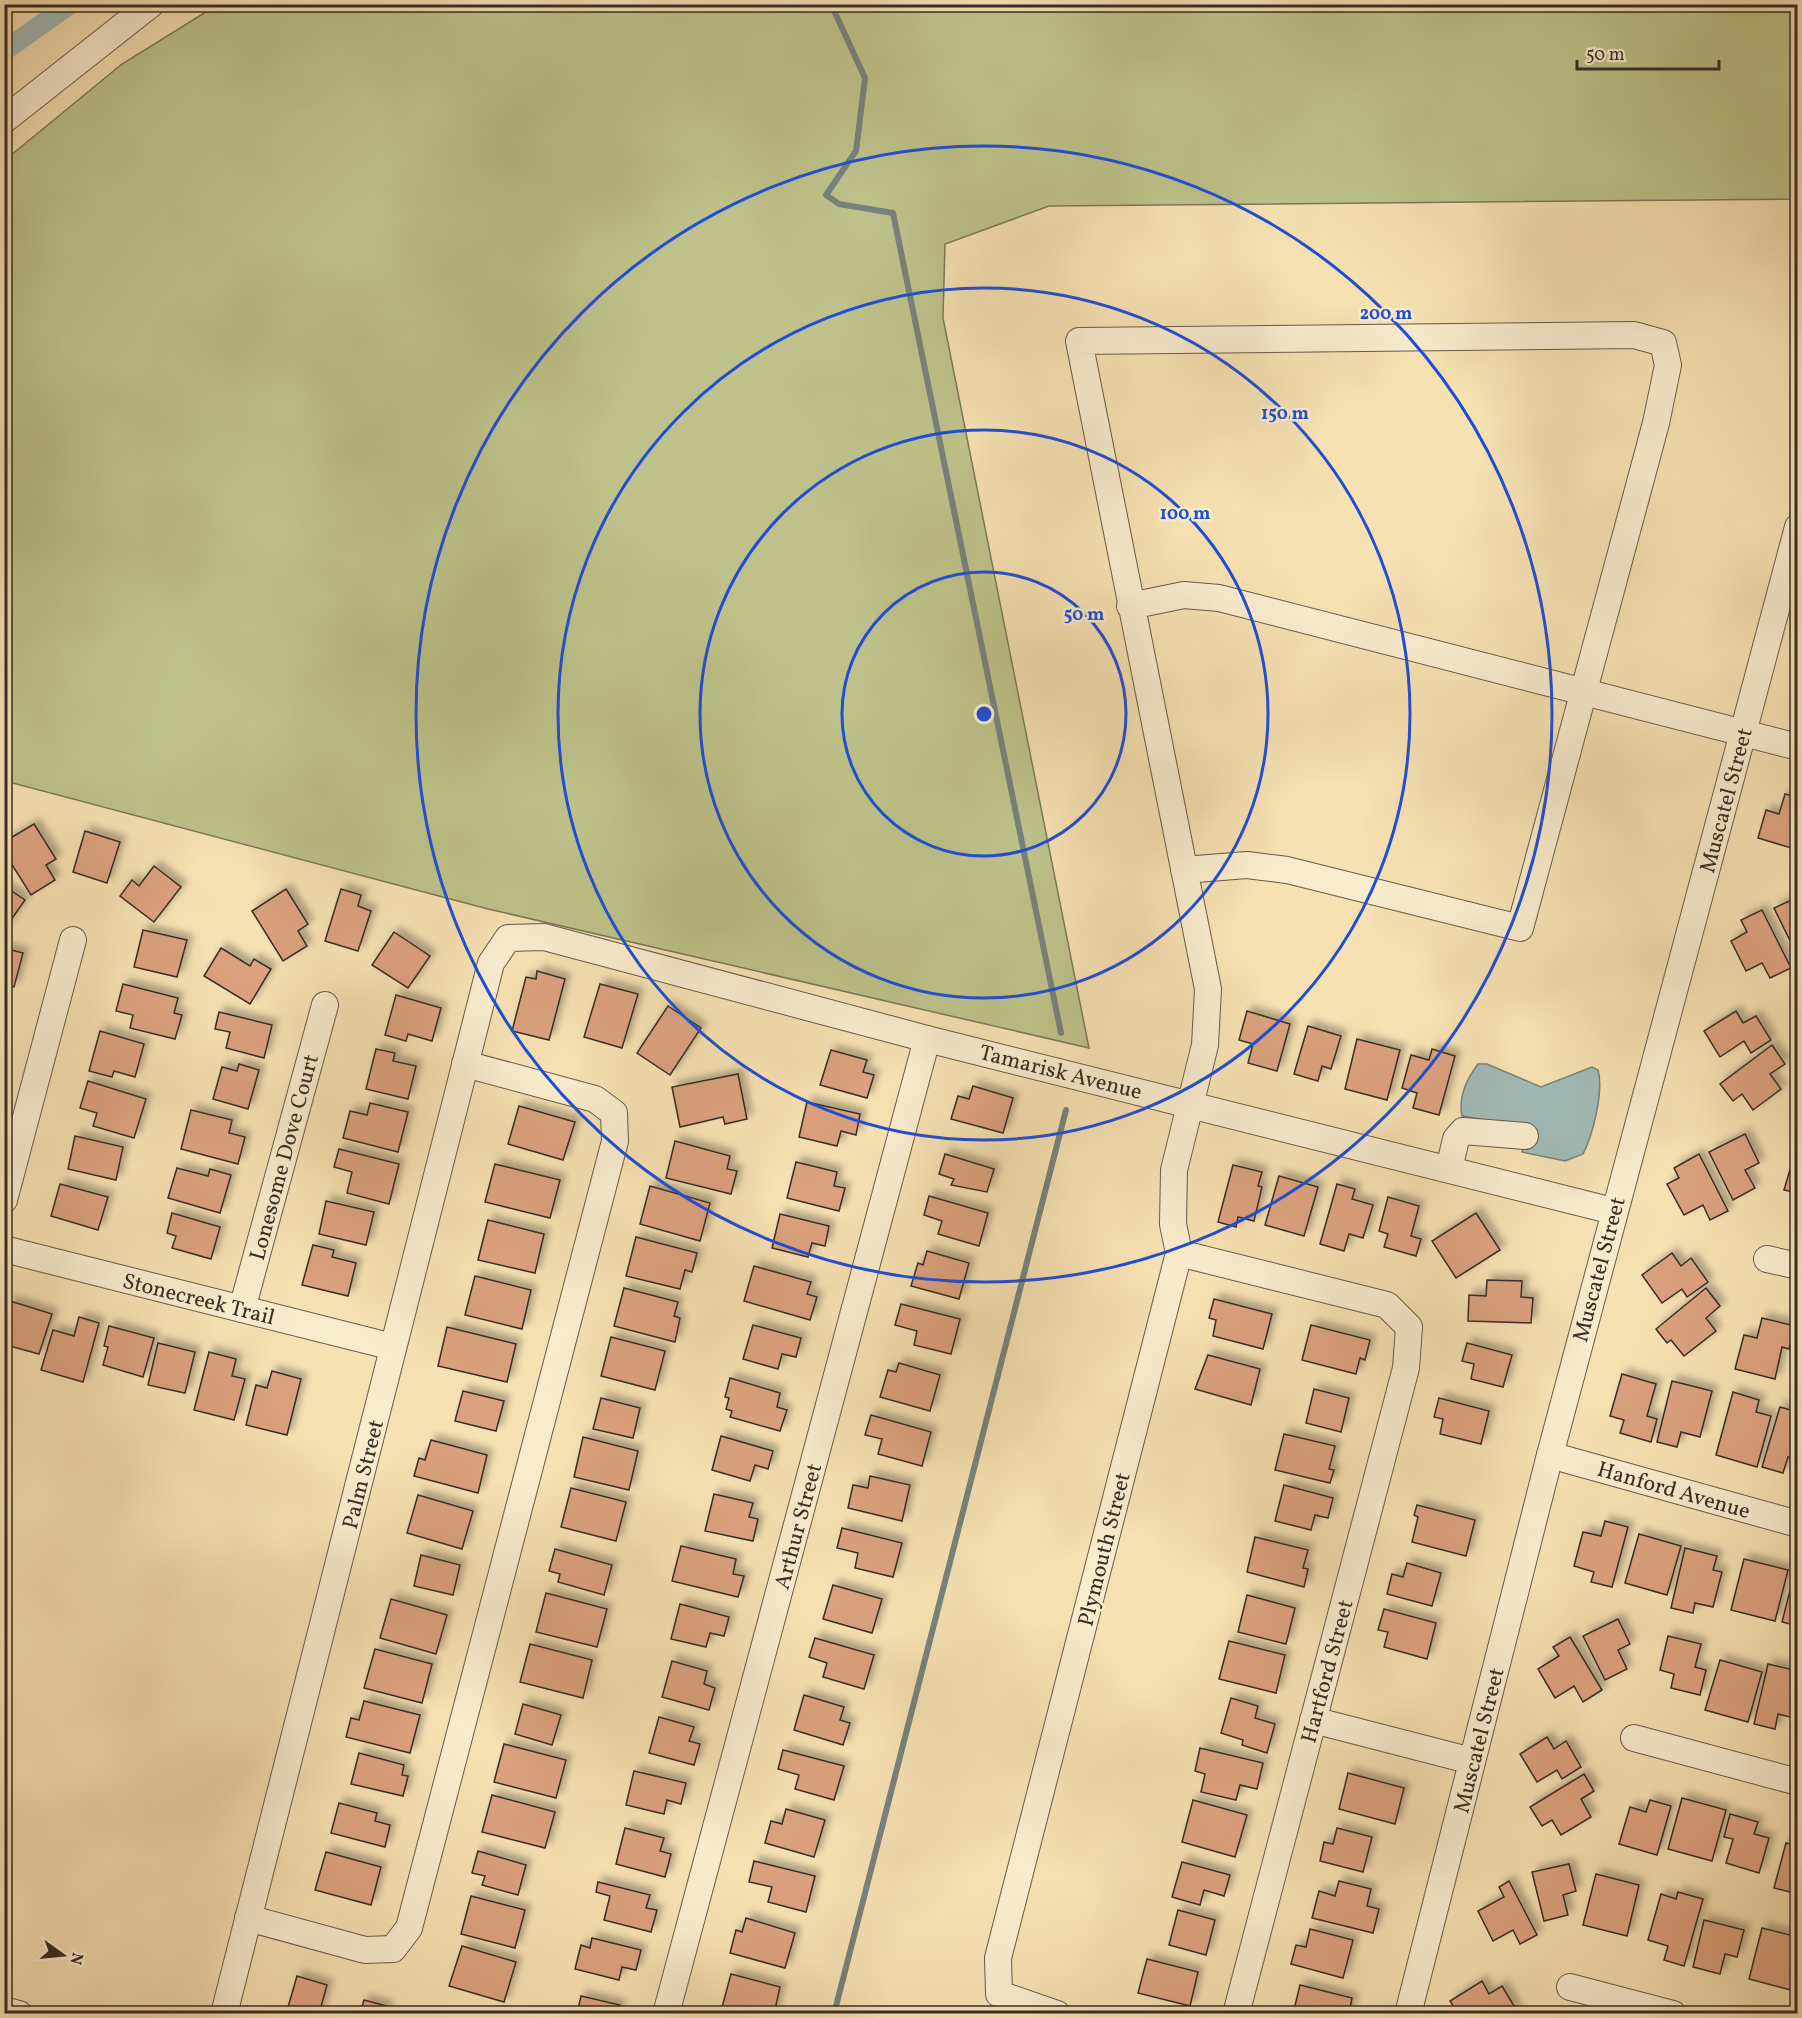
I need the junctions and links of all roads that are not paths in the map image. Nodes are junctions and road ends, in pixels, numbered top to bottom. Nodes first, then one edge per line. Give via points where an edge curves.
1 (150, 4) edge
2 (4, 120) edge
3 (1797, 527) edge
4 (1130, 606) junction
5 (1584, 691) junction
6 (1743, 733) junction
7 (1797, 747) edge
8 (1184, 870) junction
9 (508, 938) joint
10 (73, 940) dead end
11 (325, 1005) dead end
12 (927, 1039) junction
13 (465, 1064) junction
14 (1190, 1103) junction
15 (1525, 1136) dead end
16 (1449, 1169) junction
17 (4, 1200) edge
18 (1613, 1211) junction
19 (4, 1249) edge
20 (1179, 1253) junction
21 (1767, 1259) dead end
22 (1797, 1266) edge
23 (242, 1309) junction
24 (393, 1347) junction
25 (1550, 1455) junction
26 (1797, 1524) edge
27 (1313, 1720) junction
28 (1634, 1738) dead end
29 (1472, 1761) junction
30 (1797, 1782) edge
31 (248, 1918) junction
32 (1570, 1987) dead end
33 (4, 2010) edge
34 (19, 2013) edge
35 (224, 2013) edge
36 (666, 2013) edge
37 (1057, 2013) edge
38 (1236, 2013) edge
39 (1408, 2013) edge
40 (1673, 2013) edge

1 - 2 street
3 - 6 street, Muscatel Street
4 - 5 street via 1184,595 1219,598
4 - 5 street, Plymouth Street via 1079,341 1635,335 1663,343 1668,364 1656,423
4 - 8 street, Plymouth Street
5 - 6 street
5 - 8 street via 1520,928 1287,870 1247,864
6 - 7 street
6 - 18 street, Muscatel Street
8 - 14 street, Plymouth Street via 1208,990 1204,1045
9 - 12 street, Tamarisk Avenue via 544,937
9 - 13 street, Palm Street via 491,963
10 - 17 street
11 - 23 street, Lonesome Dove Court
12 - 14 street, Tamarisk Avenue
12 - 36 street, Arthur Street
13 - 24 street, Palm Street
13 - 31 street via 595,1098 614,1113 615,1141 409,1928 393,1949 364,1950
14 - 16 street, Tamarisk Avenue
14 - 20 street, Plymouth Street via 1174,1170 1173,1224
15 - 16 street via 1463,1131 1456,1139
16 - 18 street, Tamarisk Avenue
18 - 25 street, Muscatel Street
19 - 23 street, Stonecreek Trail
20 - 27 street, Hartford Street via 1387,1305 1409,1327 1406,1368
20 - 37 street, Plymouth Street via 998,1958 999,1994
21 - 22 street
23 - 24 street, Stonecreek Trail
24 - 31 street, Palm Street
25 - 26 street, Hanford Avenue
25 - 29 street, Muscatel Street
27 - 29 street
27 - 38 street, Hartford Street
28 - 30 street
29 - 39 street, Muscatel Street
31 - 35 street, Palm Street
32 - 40 street
33 - 34 street

